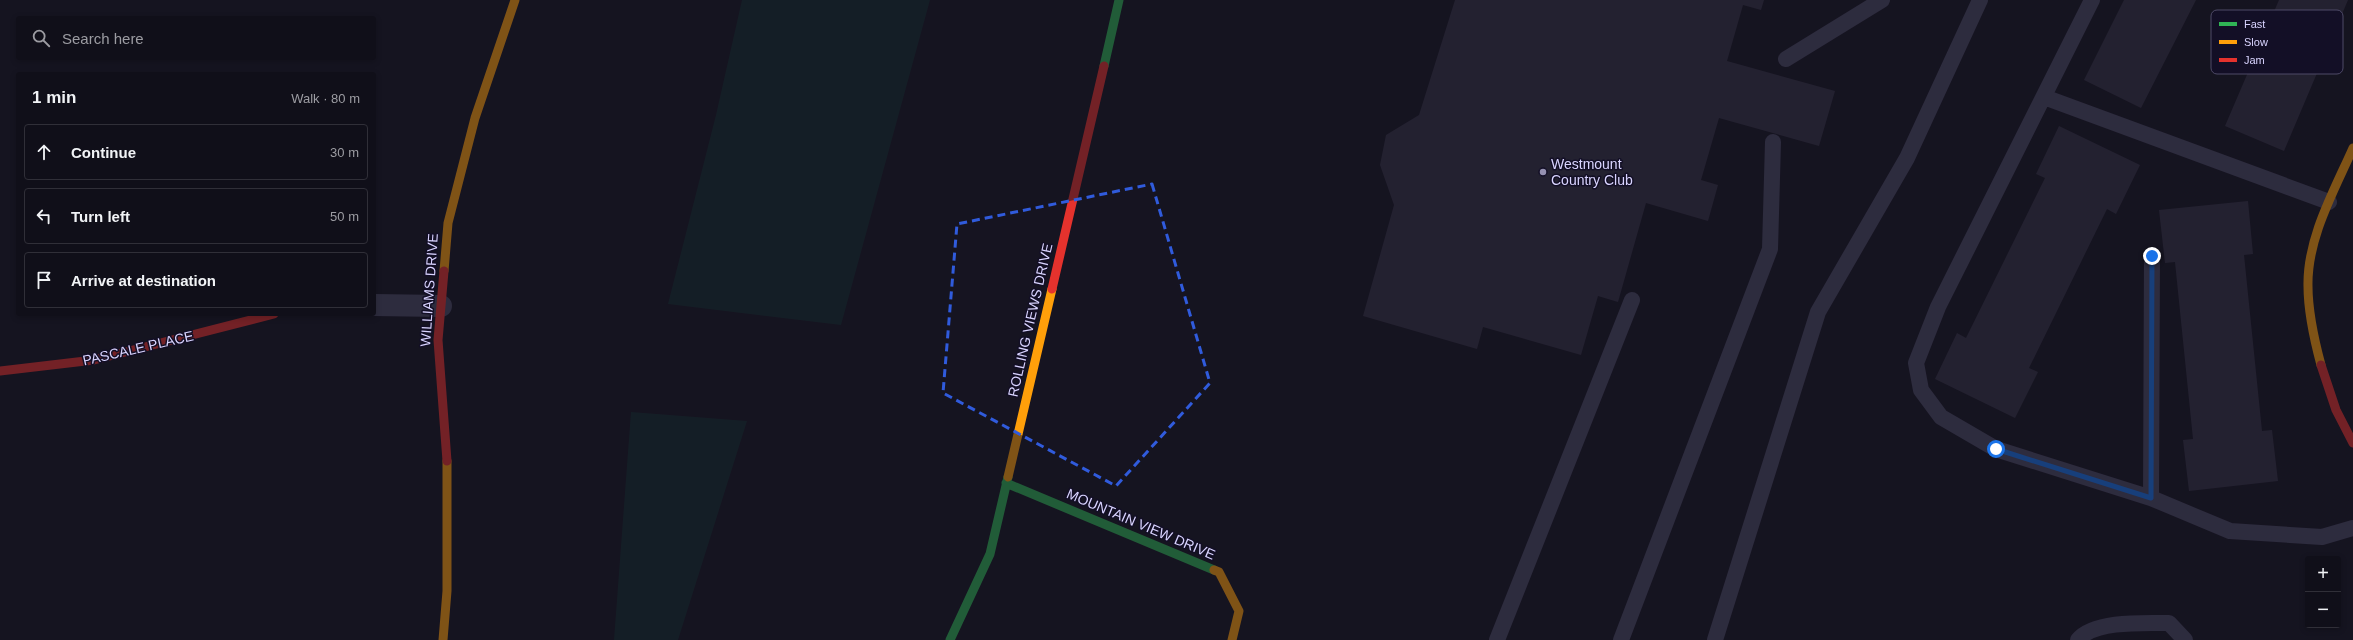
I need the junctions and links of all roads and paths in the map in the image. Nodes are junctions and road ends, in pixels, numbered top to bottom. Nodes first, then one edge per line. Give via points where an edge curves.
1 (515, 0) edge
2 (1119, 0) edge
3 (1882, 0) edge
4 (1980, 0) edge
5 (2092, 0) edge
6 (1786, 59) dead end
7 (2044, 97) junction
8 (1773, 142) dead end
9 (2353, 148) edge
10 (2329, 202) junction
11 (2152, 256) dead end
12 (1632, 300) dead end
13 (376, 305) edge
14 (441, 306) junction
15 (266, 316) edge
16 (0, 371) edge
17 (2353, 443) edge
18 (1006, 483) junction
19 (2151, 498) junction
20 (2353, 528) edge
21 (443, 640) edge
22 (950, 640) edge
23 (1232, 640) edge
24 (1497, 640) edge
25 (1621, 640) edge
26 (1715, 640) edge
27 (2078, 640) edge
28 (2184, 640) edge

1 - 14 street, WILLIAMS DRIVE via 476,118 448,223
2 - 18 street, ROLLING VIEWS DRIVE
3 - 6 lane
4 - 26 lane via 1907,158 1818,312
5 - 7 lane
7 - 10 lane
7 - 19 lane via 1938,307 1916,363 1921,390 1941,417 1996,449
8 - 25 lane via 1770,249
9 - 10 street
10 - 17 street via 2313,252 2308,287 2314,336 2324,381
11 - 19 lane
12 - 24 lane
13 - 14 street
14 - 21 street, WILLIAMS DRIVE via 438,340 448,480 447,591
15 - 16 street, PASCALE PLACE via 94,360
18 - 22 street, ROLLING VIEWS DRIVE via 990,554
18 - 23 street, MOUNTAIN VIEW DRIVE via 1219,572 1239,611
19 - 20 lane via 2230,531 2322,537
27 - 28 lane via 2083,634 2125,622 2169,623

